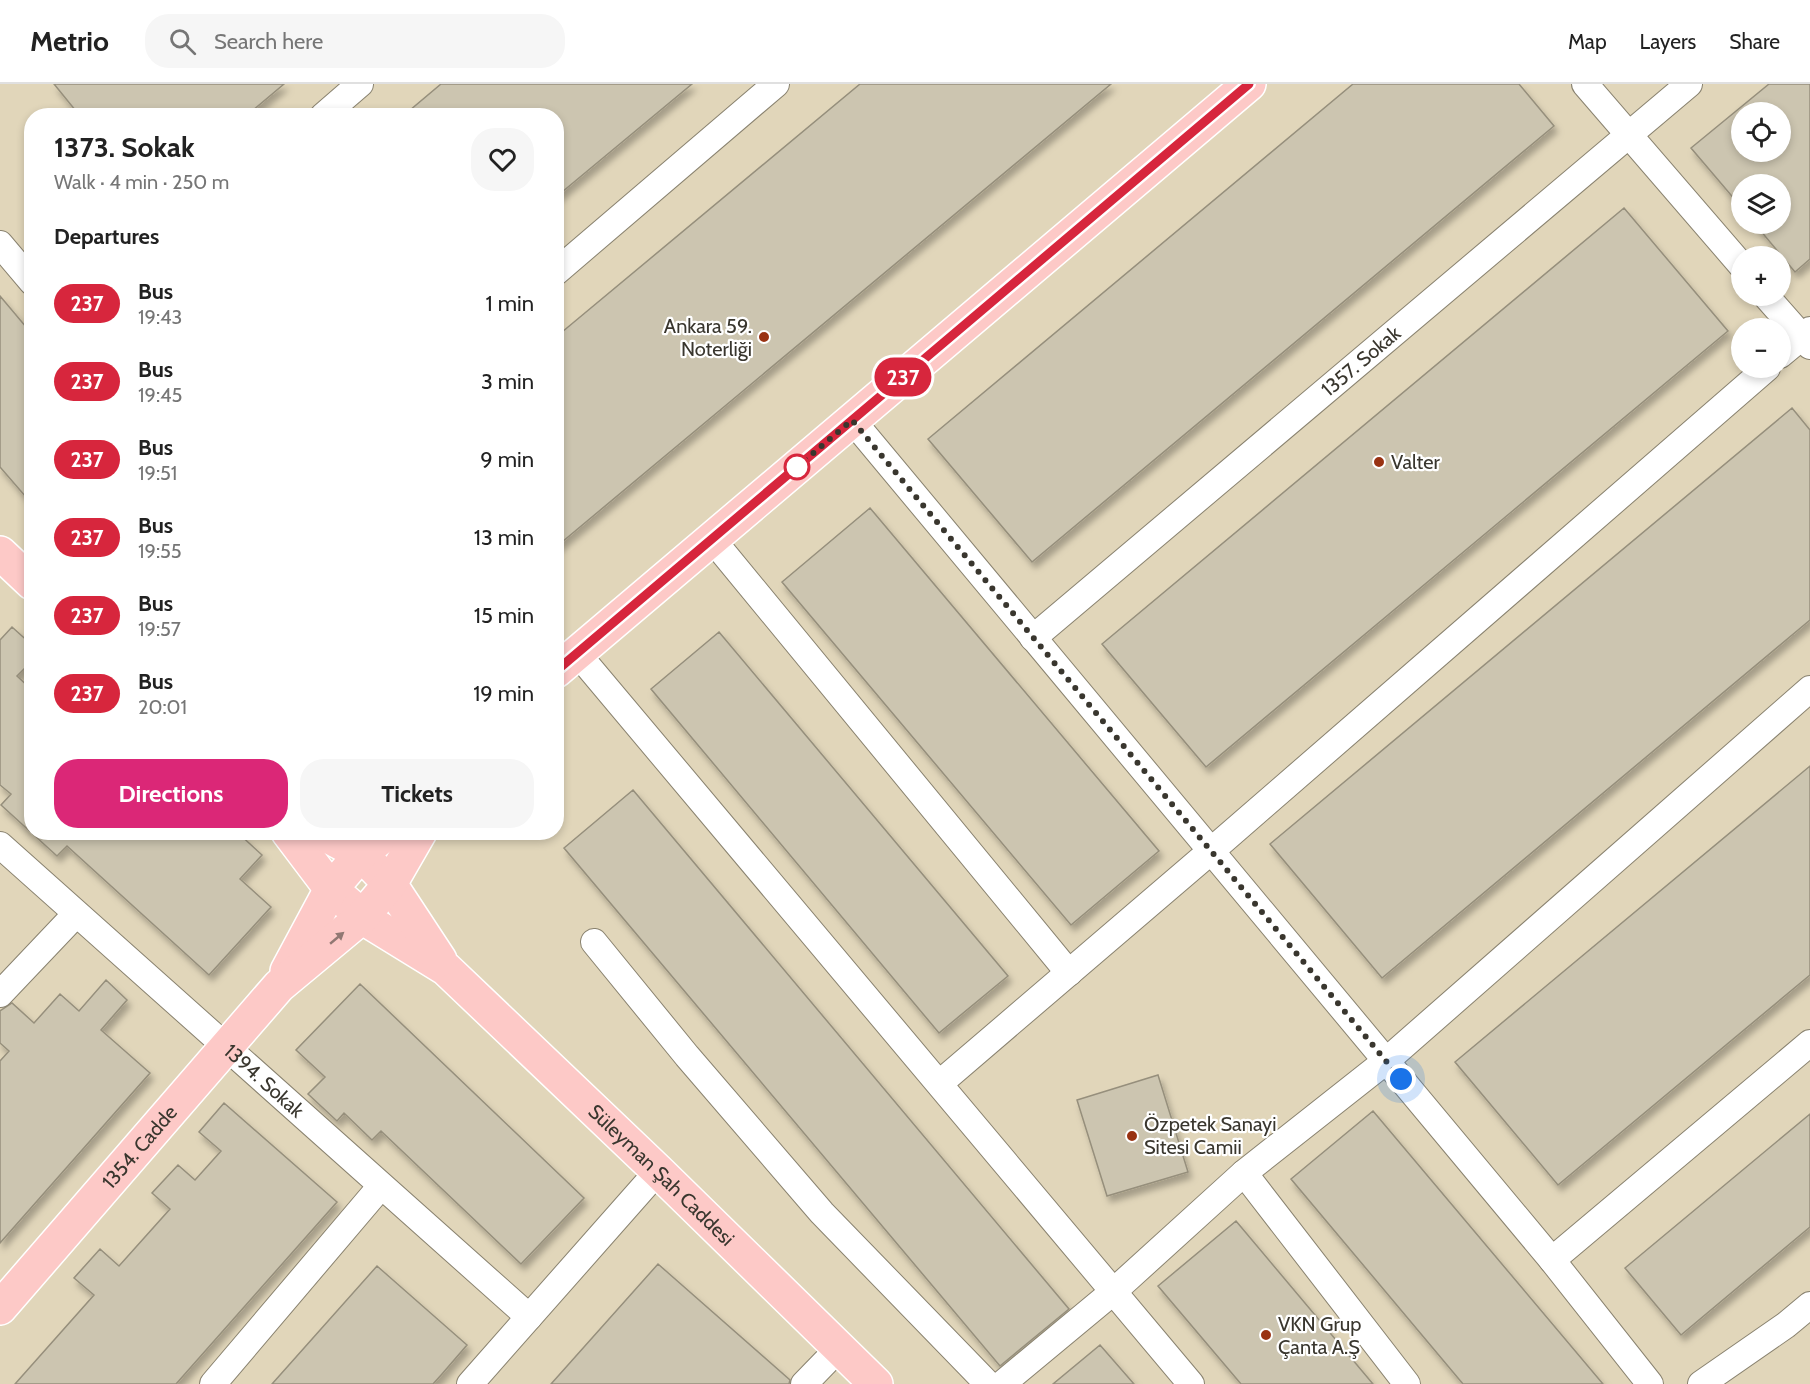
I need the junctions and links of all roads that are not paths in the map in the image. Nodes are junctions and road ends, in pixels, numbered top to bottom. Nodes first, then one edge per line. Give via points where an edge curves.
1 (360, 84) edge
2 (776, 84) edge
3 (1249, 84) edge
4 (1585, 84) edge
5 (1689, 84) edge
6 (332, 108) edge
7 (1629, 135) junction
8 (0, 244) edge
9 (1731, 253) edge
10 (564, 265) edge
11 (24, 272) edge
12 (1776, 306) edge
13 (1807, 338) edge
14 (1791, 348) edge
15 (1755, 378) edge
16 (852, 420) junction
17 (712, 539) junction
18 (0, 553) edge
19 (24, 575) edge
20 (1034, 638) junction
21 (567, 662) edge
22 (1810, 689) edge
23 (294, 840) edge
24 (335, 840) edge
25 (378, 840) edge
26 (415, 840) edge
27 (0, 845) edge
28 (1211, 851) junction
29 (361, 854) junction
30 (390, 884) junction
31 (331, 889) junction
32 (76, 914) junction
33 (362, 917) junction
34 (594, 942) dead end
35 (446, 969) junction
36 (1069, 973) junction
37 (279, 986) junction
38 (0, 994) edge
39 (1810, 1043) edge
40 (225, 1047) junction
41 (1386, 1061) junction
42 (940, 1083) junction
43 (658, 1171) junction
44 (1244, 1173) junction
45 (381, 1186) junction
46 (1552, 1260) junction
47 (1114, 1291) junction
48 (1810, 1305) edge
49 (0, 1308) edge
50 (529, 1317) junction
51 (838, 1348) junction
52 (213, 1384) edge
53 (470, 1384) edge
54 (804, 1384) edge
55 (876, 1384) edge
56 (988, 1384) edge
57 (1002, 1384) edge
58 (1191, 1384) edge
59 (1407, 1384) edge
60 (1650, 1384) edge
61 (1701, 1384) edge

1 - 6 street
2 - 10 street
3 - 16 main road
4 - 7 street
5 - 7 street, 1357. Sokak
7 - 9 street
7 - 20 street, 1357. Sokak
8 - 11 street
12 - 13 street
13 - 14 street
15 - 28 street
16 - 17 main road
16 - 20 street
17 - 21 main road
17 - 36 street
18 - 19 main road
20 - 28 street
21 - 42 street
22 - 41 street
23 - 31 main road
24 - 29 main road
25 - 29 main road, 1354. Cadde
26 - 30 main road, 1354. Cadde
27 - 32 street, 1394. Sokak
28 - 36 street
28 - 41 street
29 - 30 main road
29 - 31 main road, 1354. Cadde
30 - 33 main road, 1354. Cadde
30 - 35 main road
31 - 33 main road
31 - 37 main road, 1354. Cadde
32 - 38 street
32 - 40 street, 1394. Sokak
33 - 35 main road
37 -> 33 main road, 1354. Cadde
34 - 56 street via 822,1213
35 - 43 main road, Süleyman Şah Caddesi
36 - 42 street
37 - 40 main road, 1354. Cadde
39 - 46 street
40 - 45 street, 1394. Sokak
40 - 49 main road, 1354. Cadde
41 - 44 street
41 - 46 street
42 - 47 street
43 - 50 street
43 - 51 main road, Süleyman Şah Caddesi
44 - 47 street
44 - 59 street
45 - 50 street, 1394. Sokak
45 - 52 street
46 - 60 street
47 - 57 street
47 - 58 street
48 - 61 street
50 - 53 street
51 - 54 street
51 - 55 main road, Süleyman Şah Caddesi

